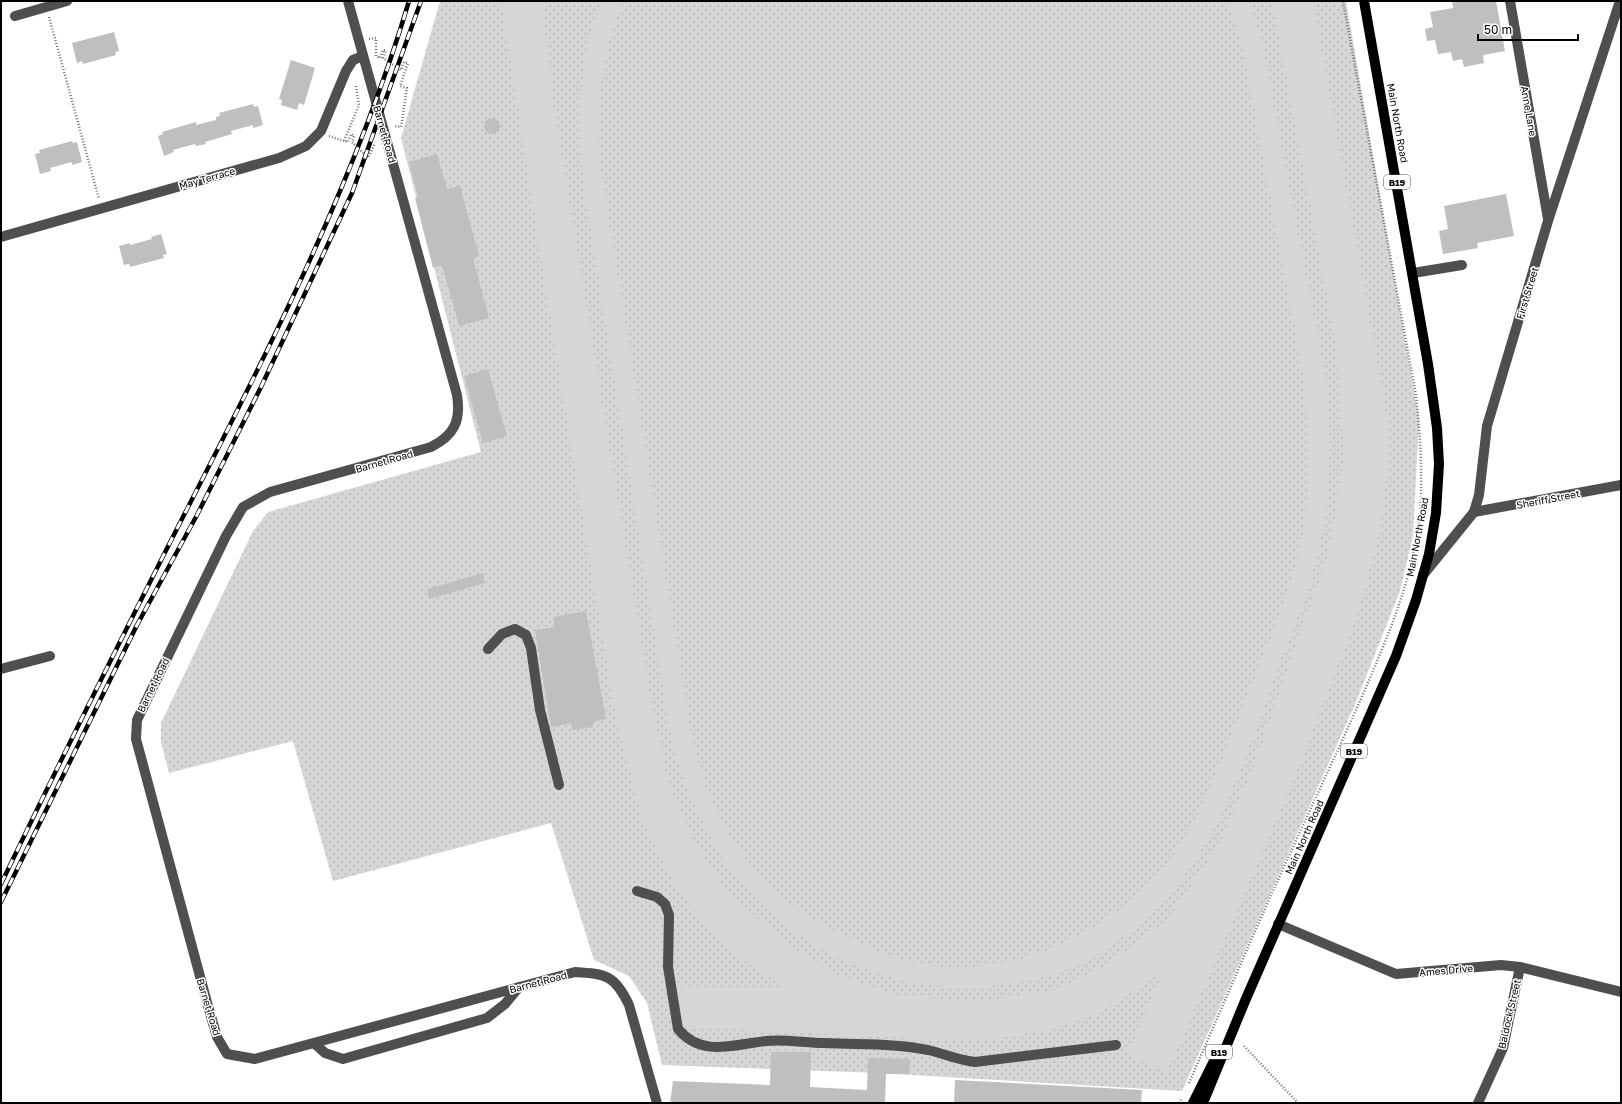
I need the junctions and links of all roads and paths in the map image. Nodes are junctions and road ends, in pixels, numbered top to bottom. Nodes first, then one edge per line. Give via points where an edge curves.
1 (67, 1) edge
2 (348, 1) edge
3 (1343, 1) edge
4 (1364, 1) edge
5 (1510, 1) edge
6 (1620, 1) edge
7 (46, 7) junction
8 (15, 16) dead end
9 (359, 42) junction
10 (363, 56) junction
11 (356, 86) dead end
12 (382, 125) junction
13 (327, 135) dead end
14 (344, 141) junction
15 (102, 208) junction
16 (1548, 221) junction
17 (1, 237) edge
18 (1462, 265) dead end
19 (1413, 273) junction
20 (1621, 485) edge
21 (1474, 512) junction
22 (1423, 575) junction
23 (488, 649) dead end
24 (50, 656) dead end
25 (1, 669) edge
26 (559, 785) dead end
27 (637, 891) dead end
28 (1278, 924) junction
29 (1520, 968) junction
30 (519, 987) junction
31 (1621, 992) edge
32 (1245, 1001) junction
33 (314, 1043) junction
34 (1116, 1045) dead end
35 (1244, 1046) dead end
36 (1186, 1090) dead end
37 (1182, 1097) dead end
38 (657, 1103) edge
39 (1179, 1103) edge
40 (1193, 1103) edge
41 (1203, 1103) edge
42 (1298, 1103) edge
43 (1478, 1103) edge

1 - 7 street
2 - 9 street, Barnet Road
3 - 36 path via 1416,395 1422,460 1420,514 1412,562 1393,624 1330,771 1295,843
4 - 19 main road, Main North Road / B19
5 - 16 street, Anne Lane
6 - 16 street, First Street
7 - 8 street
7 - 15 path
9 - 10 street, Barnet Road
9 - 12 path via 376,38 376,56 380,58 383,50 386,51 384,58 401,70 404,62 408,63 400,86 407,88 401,127
10 - 12 street, Barnet Road
10 - 15 street, May Terrace via 353,60 346,71 321,131 306,146 279,158
11 - 14 path via 359,106
12 - 14 path via 368,158 352,142 354,136 351,134 348,142
12 - 33 street, Barnet Road via 457,395 458,412 455,425 448,436 431,447 270,492 243,507 226,536 137,720 136,739 217,1037 227,1054 255,1059
13 - 14 path via 332,139
15 - 17 street, May Terrace
16 - 21 street, First Street via 1487,426 1479,495
18 - 19 street
19 - 22 main road, Main North Road / B19 via 1432,389 1439,464 1436,513
20 - 21 street, Sheriff Street
21 - 22 street, First Street
22 - 28 main road, Main North Road / B19 via 1396,656
23 - 26 street via 502,634 515,629 526,635 531,648 540,710
24 - 25 street
27 - 34 street via 657,897 665,904 669,915 668,967 678,1029 694,1043 704,1047 728,1047 767,1040 894,1046 929,1050 957,1060 975,1062
28 - 29 street, Ames Drive via 1396,974 1501,965
28 - 32 main road, Main North Road / B19
29 - 31 street, Ames Drive
29 - 43 street, Baldock Street via 1502,1048
30 - 33 street, Barnet Road
30 - 33 street via 505,1004 487,1018 343,1059 325,1053
30 - 38 street, Barnet Road via 575,972 593,973 614,980 629,1005
32 - 40 main road, Main North Road / B19
32 - 41 main road, Main North Road / B19
35 - 42 path
37 - 39 path

